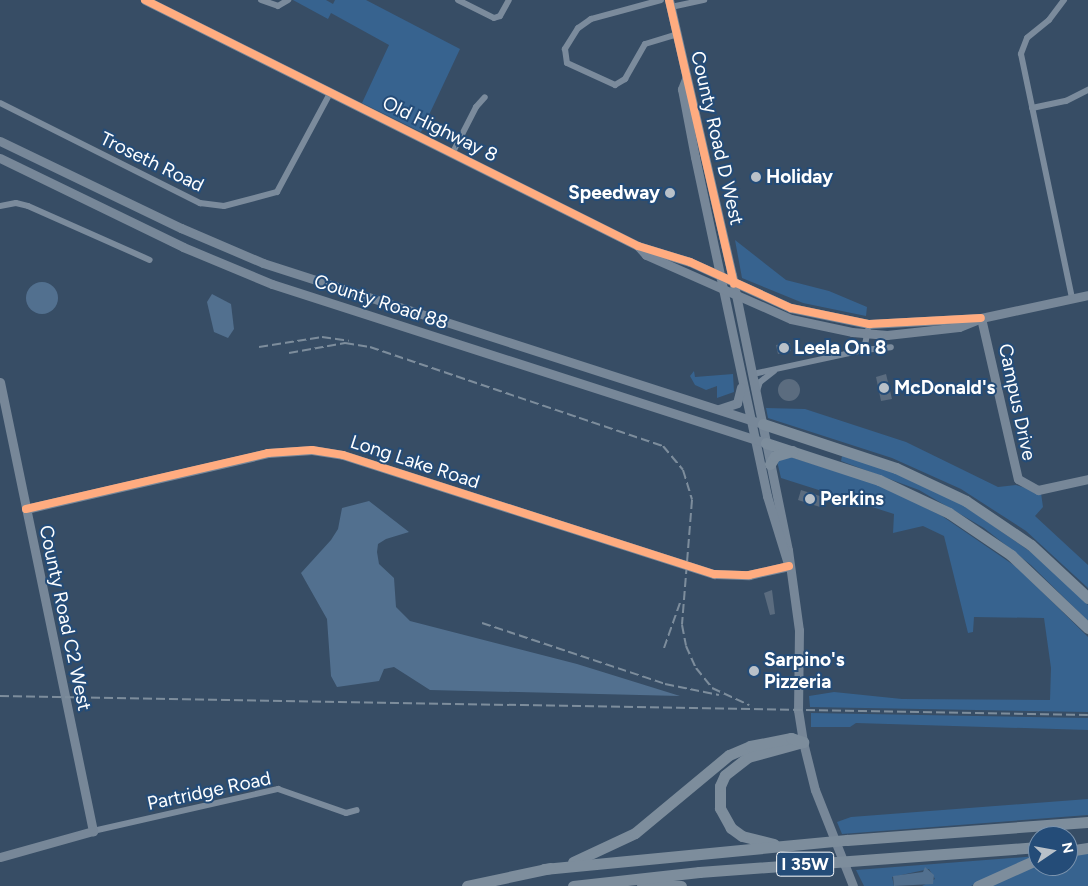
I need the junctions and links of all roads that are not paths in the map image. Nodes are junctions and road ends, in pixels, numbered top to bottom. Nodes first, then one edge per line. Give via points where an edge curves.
1 (145, 0) edge
2 (261, 0) edge
3 (288, 0) edge
4 (458, 0) edge
5 (509, 0) edge
6 (660, 0) edge
7 (704, 0) edge
8 (1064, 0) edge
9 (670, 4) edge
10 (676, 34) junction
11 (686, 79) junction
12 (1088, 90) edge
13 (330, 93) junction
14 (486, 96) dead end
15 (0, 103) edge
16 (1032, 108) junction
17 (0, 141) edge
18 (452, 154) junction
19 (0, 158) edge
20 (0, 206) edge
21 (638, 246) junction
22 (718, 255) junction
23 (150, 260) dead end
24 (690, 262) junction
25 (724, 279) junction
26 (734, 284) junction
27 (726, 290) junction
28 (736, 294) junction
29 (1088, 295) edge
30 (1072, 298) junction
31 (760, 305) junction
32 (981, 318) junction
33 (742, 321) junction
34 (870, 324) junction
35 (868, 334) junction
36 (892, 347) dead end
37 (864, 350) junction
38 (779, 368) junction
39 (753, 374) junction
40 (742, 379) junction
41 (0, 382) edge
42 (756, 392) junction
43 (716, 410) junction
44 (751, 420) junction
45 (763, 424) junction
46 (760, 441) junction
47 (792, 451) junction
48 (770, 464) junction
49 (1088, 479) edge
50 (26, 509) junction
51 (789, 566) junction
52 (1088, 598) edge
53 (1088, 628) edge
54 (803, 742) junction
55 (357, 810) dead end
56 (1088, 822) edge
57 (93, 831) junction
58 (781, 846) junction
59 (1028, 848) edge
60 (0, 857) edge
61 (1028, 864) edge
62 (544, 870) junction
63 (853, 884) edge
64 (467, 886) edge
65 (573, 886) edge
66 (606, 886) edge
67 (682, 886) edge
68 (978, 886) edge

1 - 13 main road, Old Highway 8
2 - 3 street via 278,6
4 - 5 street via 492,17 500,16
6 - 10 street via 591,19 578,28 565,48 567,63 615,85 625,79 646,44
7 - 9 street
8 - 16 street via 1049,20 1031,33 1021,54
9 - 10 main road, County Road D West
10 - 11 main road, County Road D West
11 - 22 main road, County Road D West via 682,89
11 - 26 main road, County Road D West
12 - 16 street via 1066,101
13 - 15 street, Troseth Road via 277,192 224,206 200,204
13 - 18 main road, Old Highway 8
14 - 18 street via 476,107
16 - 30 street
17 - 43 main road, County Road 88 via 181,228 263,263
18 - 21 main road, Old Highway 8
19 - 46 main road, County Road 88 via 183,246 272,284
20 - 23 street via 16,203 28,206
21 - 24 main road, Old Highway 8
21 - 27 main road, Old Highway 8 via 646,256
22 - 24 main road via 708,266
22 - 25 main road, County Road D West
24 - 25 main road, Old Highway 8
25 - 26 main road, Old Highway 8
25 - 27 main road, County Road D West
26 - 28 main road, County Road D West
26 - 34 main road, Old Highway 8 via 791,308
27 - 28 main road, Old Highway 8
27 - 40 main road, County Road D West
28 - 31 main road, Old Highway 8
28 - 33 main road, County Road D West
29 - 30 main road
30 - 32 main road
31 - 33 main road via 746,309
31 - 35 main road, Old Highway 8 via 816,326
32 - 34 main road, Old Highway 8
32 - 35 main road, Old Highway 8 via 967,325 931,332
32 - 49 main road, Campus Drive via 1018,479 1038,490
33 - 39 main road, County Road D West
34 - 35 street
35 - 37 street
36 - 37 street
37 - 38 street
38 - 39 street
38 - 42 street via 760,382
39 - 42 main road, County Road D West
40 - 43 main road via 737,403
40 - 44 main road, County Road D West
41 - 50 main road, County Road C2 West
42 - 45 main road, County Road D West
43 - 44 main road, County Road 88
44 - 45 main road, County Road 88
44 - 46 main road, County Road D West
45 - 46 main road, County Road D West
45 - 52 highway via 896,468 966,501 1031,545
46 - 47 highway
46 - 48 main road, County Road D West
46 - 51 main road, County Road D West via 781,551
47 - 48 highway via 780,453
47 - 53 highway via 880,480 949,512 1011,555
48 - 51 main road, County Road D West
50 - 51 main road, Long Lake Road via 268,453 312,450 343,455 714,574 749,575
50 - 57 main road, County Road C2 West
51 - 54 main road, County Road D West via 799,630 798,710
54 - 58 highway via 748,757 725,775 720,786 720,808 731,828 742,836
54 - 62 highway via 791,738 739,750 719,762 635,833 584,858
54 - 63 main road, County Road D West via 826,818
55 - 57 street, Partridge Road via 346,813 278,789
56 - 58 highway, I 35W
57 - 60 main road
58 - 62 highway, I 35W
59 - 65 highway, I 35W via 699,872
61 - 68 highway
62 - 64 highway, I 35W
66 - 67 highway

